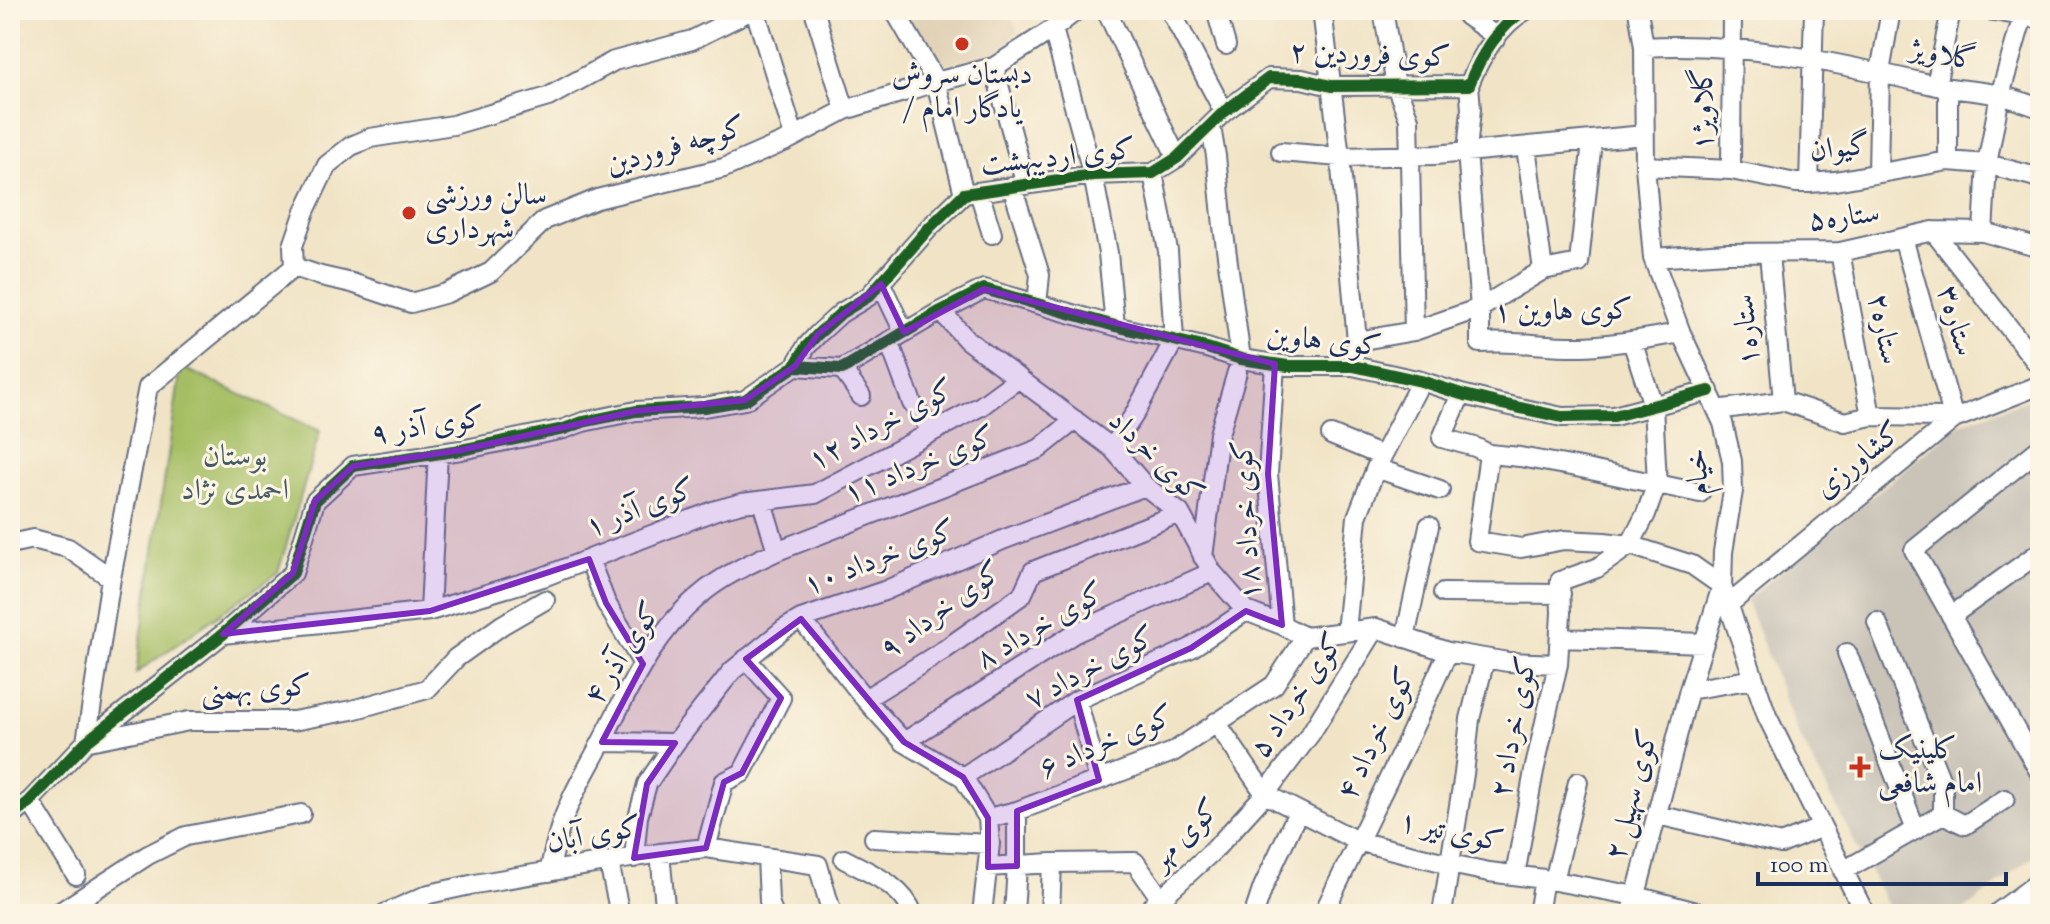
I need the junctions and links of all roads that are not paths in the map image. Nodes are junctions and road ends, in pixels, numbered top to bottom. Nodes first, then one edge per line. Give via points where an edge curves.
1 (753, 10) edge
2 (814, 10) edge
3 (890, 10) edge
4 (1077, 10) edge
5 (1106, 10) edge
6 (1170, 10) edge
7 (1216, 10) edge
8 (1322, 10) edge
9 (1383, 10) edge
10 (1465, 10) edge
11 (1526, 10) edge
12 (1638, 10) edge
13 (1732, 10) edge
14 (1814, 10) edge
15 (1891, 10) edge
16 (1951, 10) edge
17 (1988, 10) edge
18 (2019, 14) edge
19 (1053, 29) junction
20 (1497, 37) junction
21 (1226, 45) dead end
22 (1644, 47) junction
23 (1732, 49) junction
24 (1812, 59) junction
25 (994, 67) junction
26 (1880, 72) junction
27 (1269, 78) joint
28 (936, 82) junction
29 (1469, 85) junction
30 (1331, 86) junction
31 (1396, 86) junction
32 (1942, 87) junction
33 (2000, 95) junction
34 (2040, 108) edge
35 (845, 110) junction
36 (1224, 112) junction
37 (1211, 127) junction
38 (1644, 135) junction
39 (794, 136) junction
40 (1592, 141) junction
41 (1526, 147) junction
42 (1281, 152) dead end
43 (1467, 152) junction
44 (1410, 156) junction
45 (1340, 157) junction
46 (1177, 158) junction
47 (1948, 161) junction
48 (1987, 164) junction
49 (1645, 166) junction
50 (1731, 170) junction
51 (1153, 173) junction
52 (1878, 173) junction
53 (1093, 175) junction
54 (2040, 178) edge
55 (1809, 183) junction
56 (1019, 186) junction
57 (972, 193) junction
58 (1933, 231) junction
59 (1983, 232) junction
60 (992, 234) dead end
61 (1903, 238) junction
62 (2040, 248) edge
63 (1840, 252) junction
64 (1769, 254) junction
65 (1653, 258) junction
66 (294, 267) junction
67 (1543, 270) junction
68 (881, 284) junction
69 (1037, 304) junction
70 (1480, 308) junction
71 (941, 311) junction
72 (1115, 326) junction
73 (1414, 331) junction
74 (1681, 333) junction
75 (896, 336) junction
76 (1357, 341) junction
77 (1632, 341) junction
78 (1172, 343) junction
79 (1275, 364) junction
80 (795, 366) junction
81 (1239, 366) junction
82 (1353, 366) junction
83 (2040, 367) edge
84 (842, 369) junction
85 (1019, 378) junction
86 (1421, 381) junction
87 (2040, 385) edge
88 (1709, 391) junction
89 (1461, 394) junction
90 (861, 396) dead end
91 (1783, 401) junction
92 (1653, 405) junction
93 (1717, 410) junction
94 (1871, 416) junction
95 (1954, 419) junction
96 (1075, 420) junction
97 (932, 432) junction
98 (1331, 435) dead end
99 (1112, 448) junction
100 (2040, 448) edge
101 (438, 453) junction
102 (1489, 454) junction
103 (1379, 462) junction
104 (1657, 483) junction
105 (1145, 486) junction
106 (1440, 490) dead end
107 (1700, 493) dead end
108 (762, 502) junction
109 (1180, 513) junction
110 (1429, 526) dead end
111 (10, 544) edge
112 (1630, 545) junction
113 (777, 551) junction
114 (2040, 552) edge
115 (589, 559) junction
116 (1208, 565) junction
117 (111, 578) junction
118 (1722, 586) junction
119 (1443, 593) dead end
120 (1561, 594) junction
121 (545, 600) dead end
122 (1728, 605) junction
123 (430, 611) junction
124 (1246, 611) junction
125 (1951, 616) junction
126 (801, 619) junction
127 (1877, 622) dead end
128 (1282, 625) junction
129 (1376, 628) junction
130 (1346, 632) junction
131 (223, 634) junction
132 (1305, 637) junction
133 (1405, 638) junction
134 (1561, 638) junction
135 (1704, 643) junction
136 (1448, 652) junction
137 (1847, 653) dead end
138 (746, 659) junction
139 (1485, 659) junction
140 (643, 664) junction
141 (1558, 664) junction
142 (1754, 679) junction
143 (1689, 690) junction
144 (865, 699) junction
145 (1077, 700) junction
146 (1216, 722) junction
147 (86, 742) junction
148 (602, 742) junction
149 (904, 742) junction
150 (675, 743) junction
151 (2040, 773) edge
152 (963, 777) junction
153 (1099, 780) junction
154 (1578, 782) dead end
155 (1265, 794) junction
156 (2005, 799) dead end
157 (30, 801) junction
158 (1017, 811) junction
159 (1298, 812) junction
160 (301, 814) dead end
161 (1943, 814) junction
162 (1658, 815) junction
163 (10, 818) edge
164 (988, 818) junction
165 (1822, 827) junction
166 (1916, 830) junction
167 (874, 838) dead end
168 (1357, 841) junction
169 (990, 844) junction
170 (706, 848) junction
171 (660, 853) junction
172 (634, 858) junction
173 (767, 858) junction
174 (844, 859) dead end
175 (609, 863) junction
176 (1052, 863) junction
177 (1450, 864) junction
178 (1017, 866) junction
179 (988, 867) junction
180 (1843, 871) junction
181 (549, 872) junction
182 (76, 875) dead end
183 (1515, 875) junction
184 (1549, 880) junction
185 (2040, 885) edge
186 (1633, 905) edge
187 (1152, 910) edge
188 (1328, 912) edge
189 (57, 914) edge
190 (384, 914) edge
191 (620, 914) edge
192 (667, 914) edge
193 (773, 914) edge
194 (832, 914) edge
195 (913, 914) edge
196 (982, 914) edge
197 (1014, 914) edge
198 (1050, 914) edge
199 (1254, 914) edge
200 (1442, 914) edge
201 (1538, 914) edge
202 (1704, 914) edge
203 (1865, 914) edge
204 (2001, 914) edge

1 - 39 street
1 - 66 street via 692,40 614,61 548,97 453,125 370,138 351,146 327,165 293,246
2 - 35 street
3 - 28 street
4 - 19 street, کوچه فروردین
5 - 46 street
6 - 36 street
7 - 21 street
8 - 30 street
9 - 31 street
10 - 20 street, کوی فروردین ۲
11 - 20 street, کوی فروردین ۲ via 1511,18
12 - 22 street, خیام
13 - 23 street, گلاویژ۱
14 - 24 street
15 - 26 street
16 - 32 street
17 - 18 street
18 - 33 street
19 - 25 street, کوچه فروردین
19 - 53 street
20 - 29 street, کوی فروردین ۲ via 1477,63
22 - 23 street, گلاویژ
22 - 38 street, خیام
23 - 24 street, گلاویژ
23 - 50 street, گلاویژ۱
24 - 26 street, گلاویژ
24 - 55 street
25 - 28 street, کوچه فروردین
25 - 56 street
26 - 32 street, گلاویژ
26 - 52 street
27 - 30 street, کوی فروردین ۲
27 - 36 street, کوی اردیبهشت
28 - 35 street, کوچه فروردین
28 - 57 street
29 - 31 street, کوی فروردین ۲
29 - 43 street
30 - 31 street, کوی فروردین ۲
30 - 45 street
31 - 44 street via 1409,119
32 - 33 street, گلاویژ
32 - 47 street
33 - 34 street, گلاویژ
33 - 48 street
35 - 39 street, کوچه فروردین
36 - 37 street, کوی اردیبهشت
37 - 46 street, کوی اردیبهشت
37 - 81 street
38 - 40 street
38 - 49 street, خیام
39 - 66 street, کوچه فروردین via 724,168 597,199 545,220 491,272 411,303
40 - 41 street
40 - 67 street via 1579,263
41 - 43 street
41 - 67 street
42 - 45 street
43 - 44 street
43 - 70 street
44 - 45 street
44 - 73 street
45 - 76 street
46 - 51 street, کوی اردیبهشت
47 - 48 street, گیوان
47 - 52 street, گیوان
48 - 54 street, گیوان
48 - 59 street
49 - 50 street, گیوان
49 - 65 street, خیام
50 - 55 street, گیوان
51 - 53 street, کوی اردیبهشت
51 - 78 street via 1168,251
52 - 55 street, گیوان
53 - 56 street, کوی اردیبهشت
53 - 72 street
56 - 57 street, کوی اردیبهشت
56 - 69 street via 1040,275
57 - 60 street
57 - 68 street, کوی اردیبهشت via 930,227
58 - 59 street, ستاره۵
58 - 61 street, ستاره۵
58 - 83 street
59 - 62 street, ستاره۵
61 - 63 street, ستاره۵
61 - 95 street, ستاره۳
63 - 64 street, ستاره۵
63 - 94 street, ستاره۲
64 - 65 street, ستاره۵
64 - 91 street, ستاره۱
65 - 74 street, خیام
66 - 117 street via 148,387
67 - 70 street
68 - 75 street
68 - 80 street, کوی اردیبهشت via 818,334
69 - 71 street, کوی هاوین via 984,289
69 - 72 street, کوی هاوین
70 - 73 street
70 - 77 street, کوی هاوین ۱ via 1480,343 1579,346
71 - 75 street, کوی هاوین
71 - 85 street, کوی خرداد via 967,340
72 - 78 street, کوی هاوین
73 - 76 street
74 - 77 street, کوی هاوین ۱
74 - 88 street, خیام
75 - 84 street, کوی هاوین
75 - 97 street via 912,403
76 - 82 street
77 - 92 street
78 - 81 street, کوی هاوین
78 - 99 street
79 - 81 street, کوی هاوین
79 - 82 street, کوی هاوین
79 - 128 street, کوی خرداد ۱۸ via 1268,474
80 - 84 street
80 - 101 street, کوی آذر ۹ via 745,400 636,411
81 - 116 street via 1219,434
82 - 86 street, کوی هاوین
84 - 90 street
85 - 96 street, کوی خرداد
85 - 97 street, کوی خرداد ۱۲
86 - 89 street, کوی هاوین
86 - 103 street
87 - 95 street, کشاورزی
88 - 92 street, کوی هاوین
88 - 93 street, خیام
89 - 92 street, کوی هاوین via 1562,417 1614,416
89 - 102 street via 1442,438
91 - 93 street
91 - 94 street via 1845,422
92 - 104 street
93 - 118 street, خیام via 1732,461 1733,491
94 - 95 street
95 - 122 street, کشاورزی
96 - 99 street, کوی خرداد
96 - 113 street, کوی خرداد ۱۱ via 1039,449
97 - 108 street, کوی خرداد ۱۲ via 815,494
98 - 103 street
99 - 105 street, کوی خرداد
100 - 125 street via 1914,550
101 - 123 street
101 - 131 street, کوی آذر ۹ via 353,466 315,501 293,573
102 - 104 street
102 - 112 street via 1477,541 1521,548 1564,540
103 - 106 street
103 - 130 street via 1357,517
104 - 107 street
104 - 112 street
105 - 109 street, کوی خرداد
105 - 126 street, کوی خرداد ۱۰
108 - 113 street
108 - 115 street, کوی آذر ۱ via 716,510
109 - 116 street, کوی خرداد
109 - 144 street, کوی خرداد ۹ via 1033,571 1022,595
110 - 133 street
111 - 117 street via 33,539 68,548
112 - 118 street via 1692,565
112 - 120 street via 1597,568 1560,581
113 - 140 street, کوی آذر ۴ via 696,598
114 - 125 street
115 - 123 street, کوی آذر ۱
115 - 140 street via 606,603
116 - 124 street, کوی خرداد
116 - 149 street, کوی خرداد ۸ via 1075,633
117 - 147 street
118 - 122 street, خیام
118 - 135 street, کوی سهیل ۲
119 - 120 street
120 - 134 street, کوی خرداد ۲
121 - 147 street, کوی بهمنی via 456,658 427,689 293,721 189,721
122 - 142 street, خیام
123 - 131 street, کوی آذر ۱
124 - 128 street, کوی خرداد
124 - 145 street, کوی خرداد ۷ via 1191,648
125 - 151 street
126 - 138 street, کوی خرداد ۱۰
126 - 144 street
127 - 161 street via 1943,786
128 - 132 street, کوی خرداد
129 - 130 street
129 - 133 street
129 - 155 street, کوی خرداد ۵ via 1311,733
130 - 132 street
131 - 147 street, کوی آذر ۹
132 - 146 street, کوی خرداد ۶ via 1274,685
133 - 136 street
134 - 135 street
134 - 141 street, کوی خرداد ۲
135 - 143 street, کوی سهیل ۲
136 - 139 street
136 - 168 street, کوی خرداد ۴
137 - 166 street
138 - 150 street, کوی خرداد ۱۰
138 - 170 street via 781,698 742,773 724,782
139 - 141 street
139 - 177 street via 1470,719
140 - 148 street, کوی آذر ۴
141 - 183 street, کوی خرداد ۲
142 - 143 street
142 - 165 street, خیام
143 - 162 street, کوی سهیل ۲
144 - 149 street
145 - 152 street, کوی خرداد ۷
145 - 153 street
146 - 153 street, کوی خرداد ۶ via 1173,752
146 - 155 street
147 - 157 street, کوی آذر ۹
148 - 150 street
148 - 181 street, کوی آذر ۴ via 571,800
149 - 152 street
150 - 172 street, کوی خرداد ۱۰ via 647,784
152 - 164 street
153 - 158 street, کوی خرداد ۶
154 - 184 street
155 - 159 street, کوی تیر ۱
155 - 187 street, کوی مهر
156 - 161 street via 1965,825
157 - 163 street, کوی آذر ۹
157 - 182 street
158 - 164 street, کوی خرداد ۶
158 - 178 street
159 - 168 street, کوی تیر ۱
159 - 199 street
160 - 189 street via 186,836
161 - 166 street
162 - 165 street via 1781,844
162 - 186 street, کوی سهیل ۲
164 - 169 street
165 - 180 street, خیام
166 - 180 street
167 - 169 street
168 - 177 street, کوی تیر ۱
168 - 188 street, کوی خرداد ۴
169 - 179 street
170 - 171 street, کوی آبان
170 - 173 street, کوی آبان
171 - 172 street, کوی آبان
171 - 192 street
172 - 175 street, کوی آبان
173 - 193 street
173 - 194 street, کوی آبان via 818,865
174 - 195 street via 900,892
175 - 181 street, کوی آبان
175 - 191 street
176 - 178 street
176 - 187 street via 1135,862
176 - 198 street
177 - 183 street, کوی تیر ۱
177 - 200 street
178 - 179 street
178 - 197 street
179 - 196 street
180 - 203 street, خیام
181 - 190 street, کوی آبان via 429,894
183 - 184 street, کوی تیر ۱
184 - 186 street, کوی تیر ۱
184 - 201 street
185 - 204 main road
186 - 202 street, کوی تیر ۱

